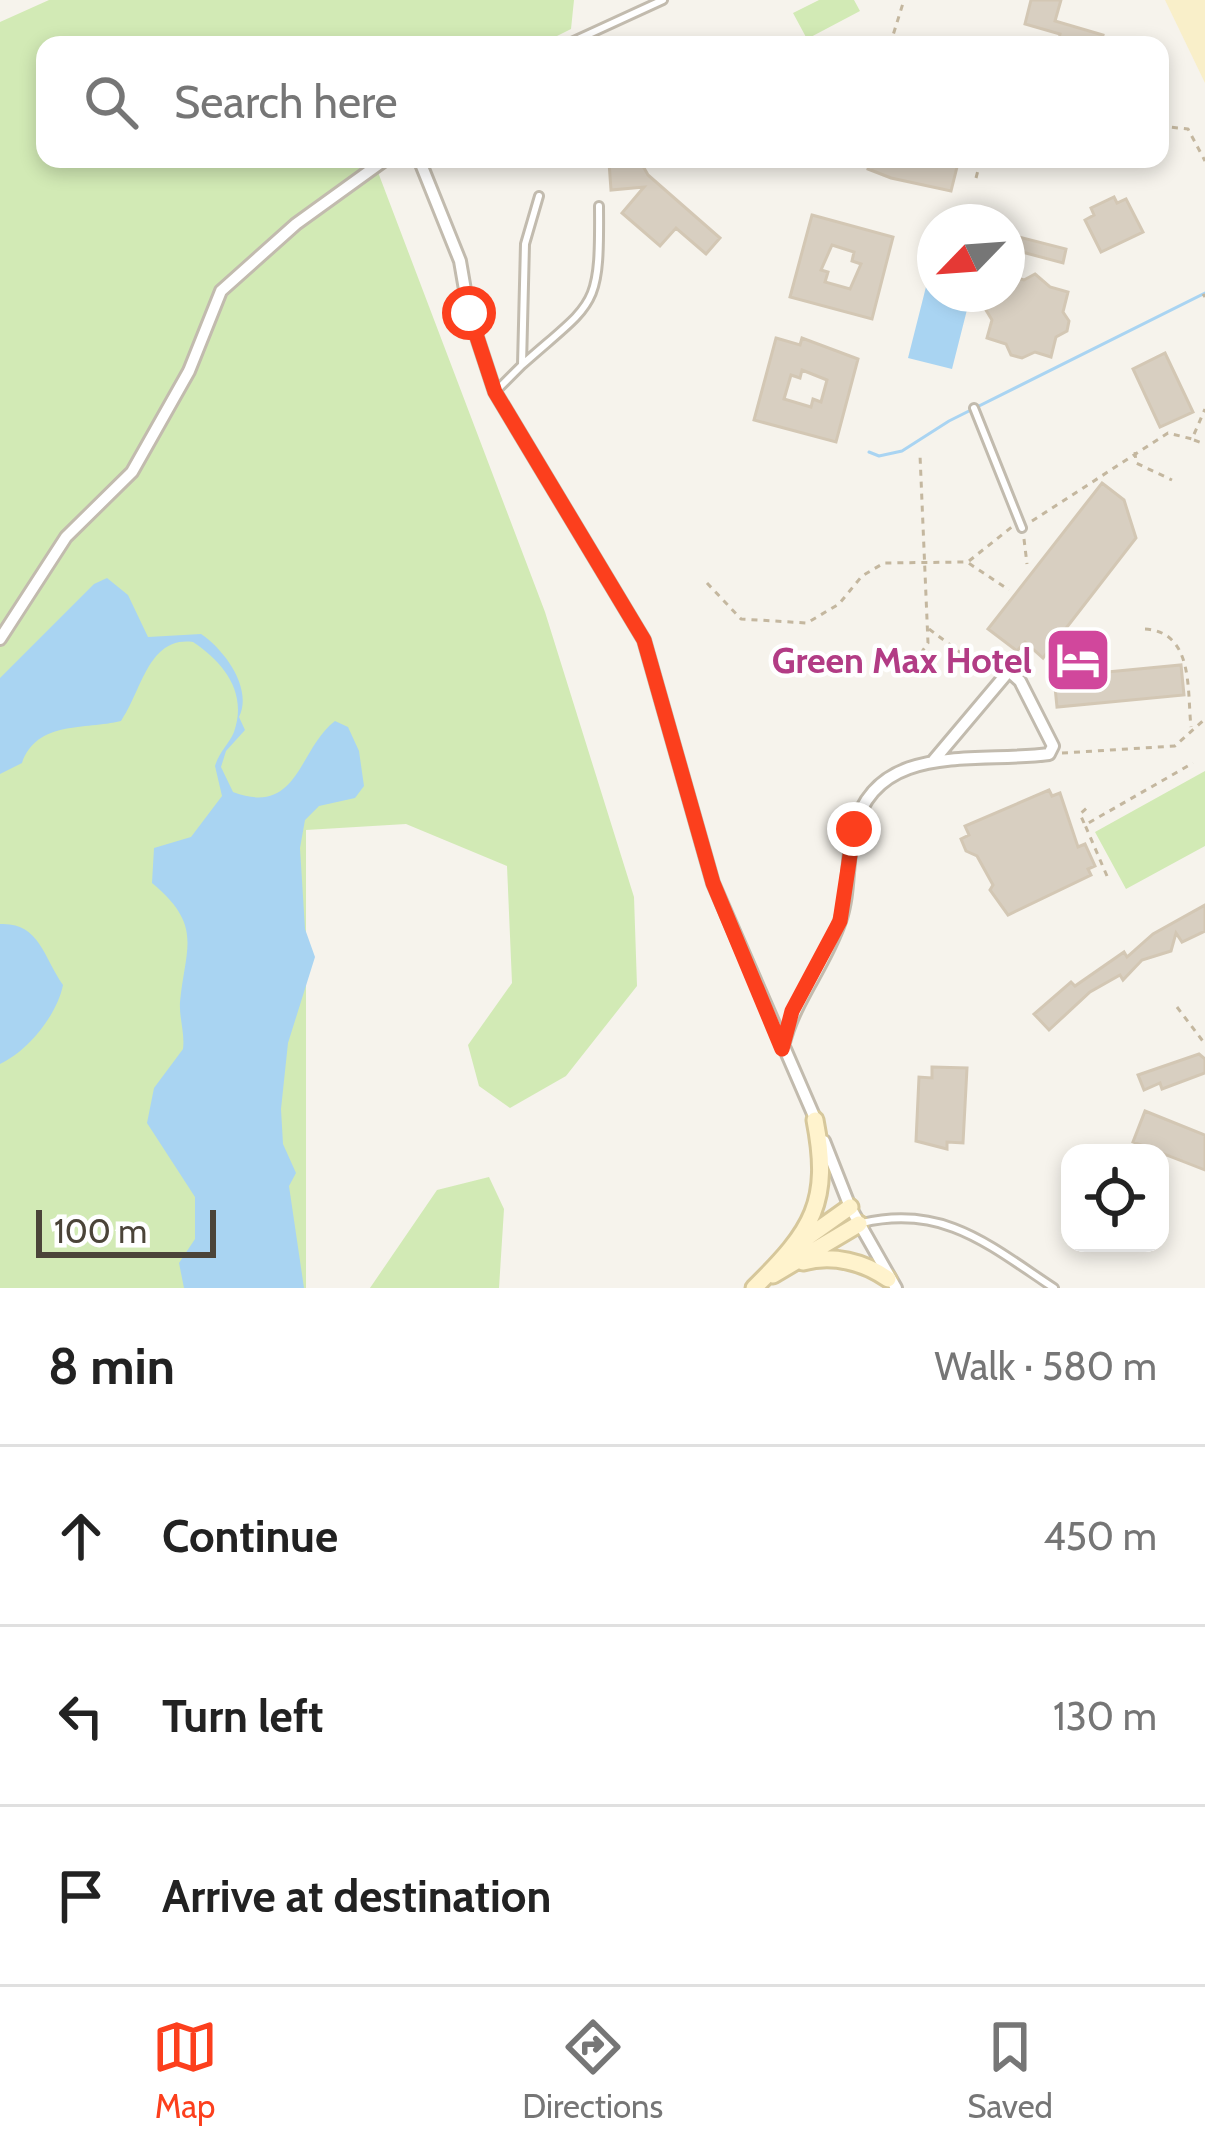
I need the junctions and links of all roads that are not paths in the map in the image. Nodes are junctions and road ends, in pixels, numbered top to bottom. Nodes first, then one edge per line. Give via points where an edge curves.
1 (664, 0) edge
2 (585, 36) edge
3 (374, 168) edge
4 (423, 168) edge
5 (539, 196) dead end
6 (599, 206) dead end
7 (522, 365) junction
8 (495, 392) junction
9 (974, 408) dead end
10 (1022, 528) road end
11 (0, 640) edge
12 (934, 760) junction
13 (782, 1049) junction
14 (815, 1120) junction
15 (850, 1207) junction
16 (859, 1224) junction
17 (789, 1258) junction
18 (892, 1284) edge
19 (757, 1285) edge
20 (1054, 1288) edge

1 - 2 lane
3 - 11 street via 221,291 189,371 132,472 66,537
4 - 8 street via 460,261
5 - 7 lane via 523,266
6 - 7 lane via 593,294 565,334
7 - 8 lane
8 - 13 street via 644,640 713,883
9 - 10 lane
12 - 12 street via 1048,754 1053,746 1009,671
12 - 13 street via 888,774 864,805 840,921 792,1011
13 - 14 street
14 - 15 street
14 - 17 street via 825,1182
15 - 16 street
15 - 17 street
16 - 17 street
16 - 18 street
16 - 20 lane via 901,1214 956,1226
17 - 18 street via 869,1266
17 - 19 street

